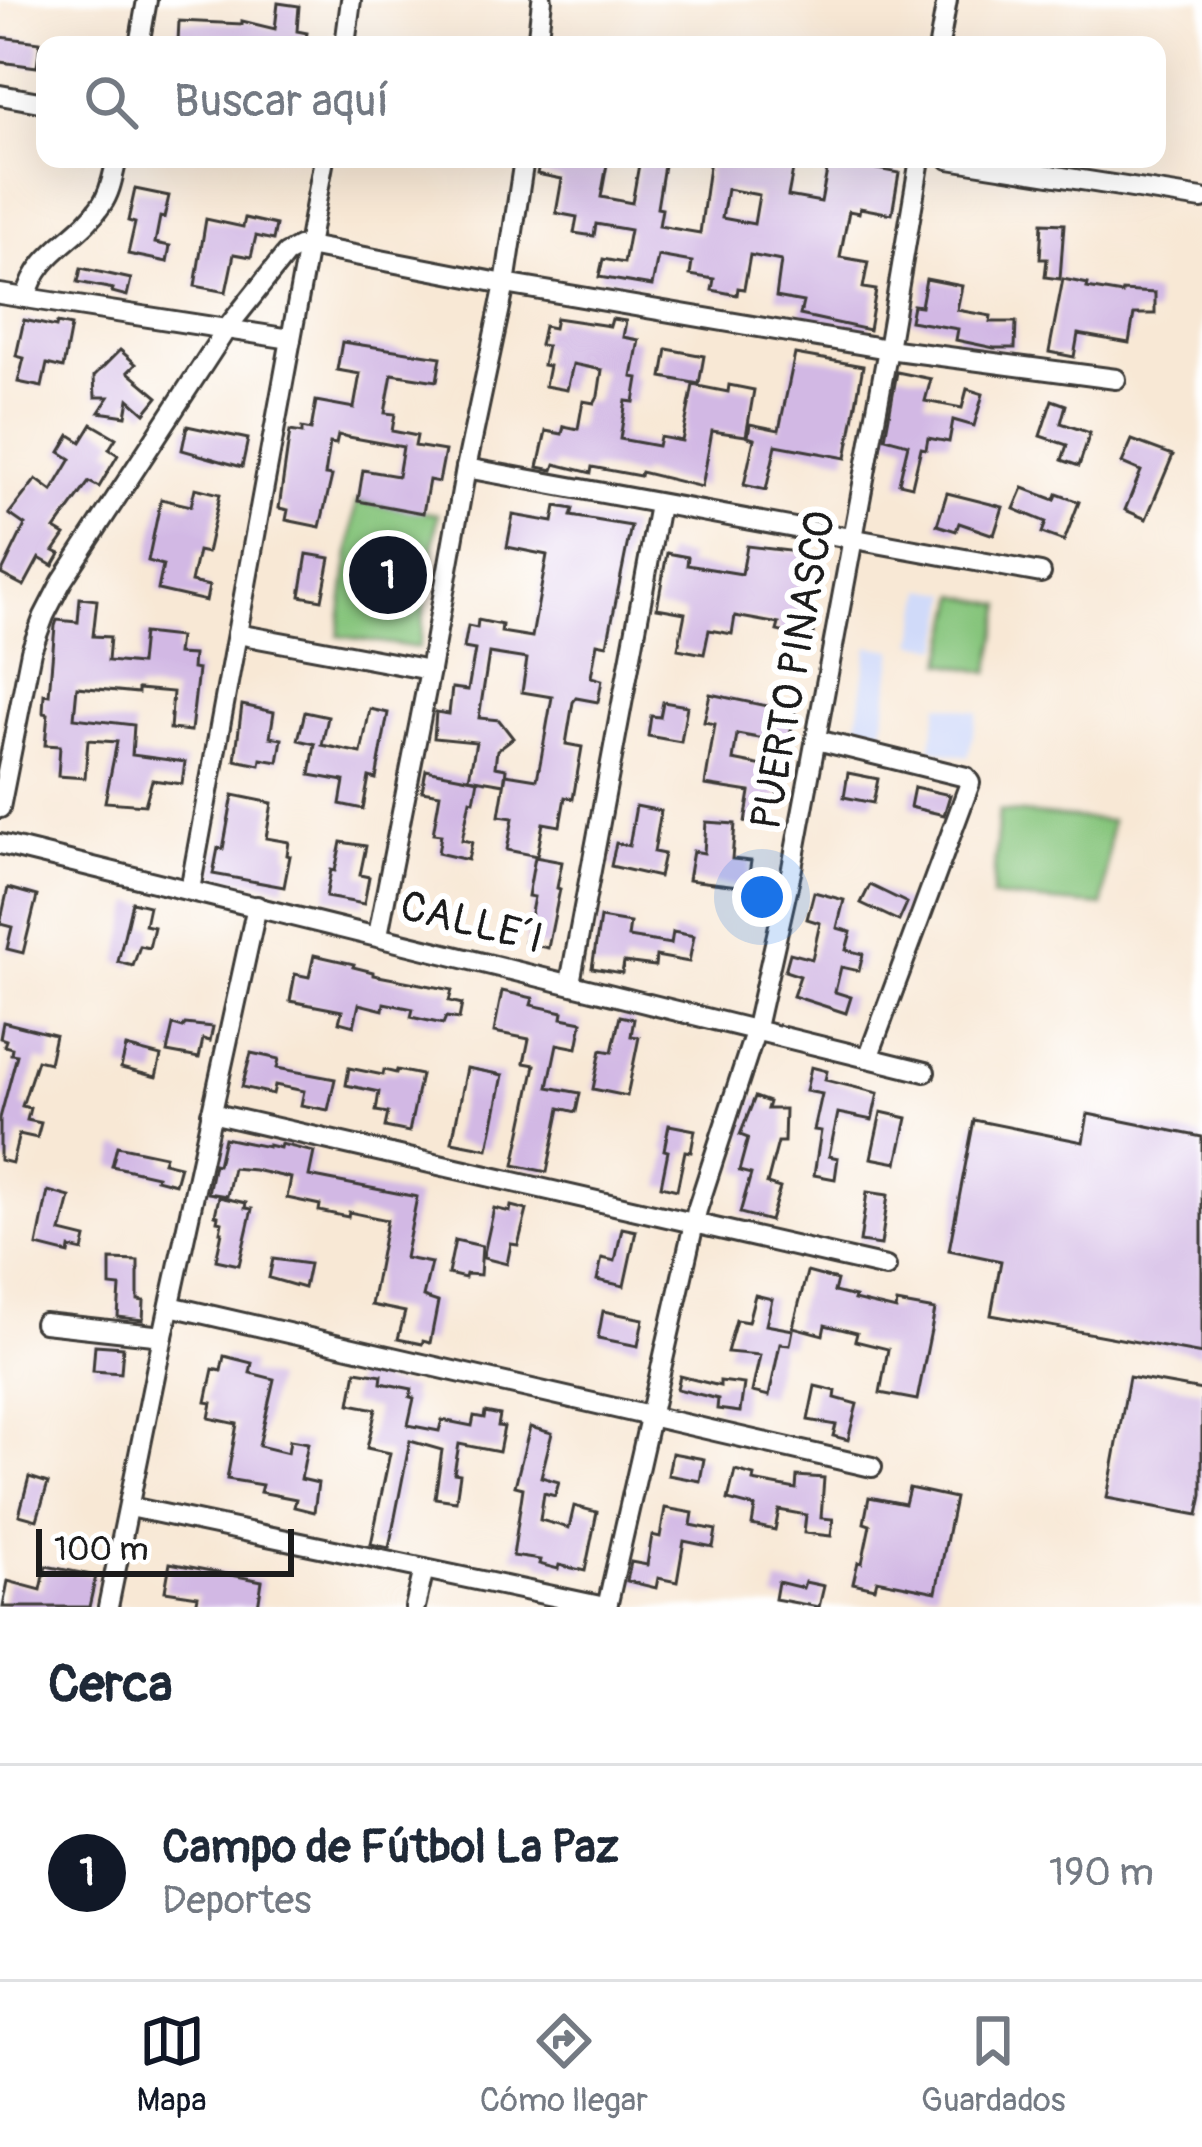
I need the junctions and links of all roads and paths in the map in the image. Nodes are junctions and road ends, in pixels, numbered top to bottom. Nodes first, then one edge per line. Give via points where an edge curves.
1 (147, 0) edge
2 (351, 0) edge
3 (542, 0) edge
4 (947, 0) edge
5 (141, 36) edge
6 (346, 36) edge
7 (538, 36) edge
8 (941, 36) edge
9 (0, 95) edge
10 (36, 101) edge
11 (114, 168) edge
12 (322, 168) edge
13 (523, 168) edge
14 (918, 168) edge
15 (1006, 168) edge
16 (1202, 199) edge
17 (308, 246) junction
18 (505, 284) junction
19 (0, 294) edge
20 (26, 298) junction
21 (227, 328) junction
22 (291, 339) junction
23 (888, 349) junction
24 (1116, 380) dead end
25 (466, 468) junction
26 (659, 505) junction
27 (853, 537) junction
28 (1041, 573) dead end
29 (237, 634) junction
30 (430, 670) junction
31 (818, 740) junction
32 (0, 808) edge
33 (0, 844) edge
34 (190, 890) junction
35 (256, 906) junction
36 (378, 935) junction
37 (570, 982) junction
38 (754, 1032) junction
39 (868, 1058) junction
40 (926, 1072) dead end
41 (211, 1113) junction
42 (693, 1224) junction
43 (886, 1267) dead end
44 (170, 1306) junction
45 (44, 1323) dead end
46 (163, 1336) junction
47 (649, 1414) junction
48 (870, 1467) dead end
49 (130, 1507) junction
50 (424, 1569) junction
51 (108, 1607) edge
52 (415, 1607) edge
53 (606, 1607) edge

1 - 5 street
2 - 6 street
3 - 7 street
4 - 8 street
9 - 10 street
11 - 20 street via 104,202 41,265
12 - 17 street
13 - 18 street
14 - 23 street, PUERTO PINASCO
15 - 16 street
17 - 18 street
17 - 21 street via 286,254
17 - 22 street
18 - 23 street
18 - 25 street
19 - 20 street
20 - 21 street
21 - 22 street
21 - 32 street via 44,616
22 - 29 street
23 - 24 street
23 - 27 street, PUERTO PINASCO
25 - 26 street
25 - 30 street
26 - 27 street
26 - 37 street
27 - 28 street
27 - 31 street, PUERTO PINASCO
29 - 30 street
29 - 34 street
30 - 36 street
31 - 38 street, PUERTO PINASCO
31 - 39 street via 970,783
33 - 34 street, CALLE´I
34 - 35 street, CALLE´I
35 - 36 street, CALLE´I
35 - 41 street
36 - 37 street, CALLE´I
37 - 38 street, CALLE´I
38 - 39 street, CALLE´I
38 - 42 street, PUERTO PINASCO
39 - 40 street, CALLE´I
41 - 42 street
41 - 44 street
42 - 43 street
42 - 47 street, PUERTO PINASCO
44 - 46 street
44 - 47 street
45 - 46 street
46 - 49 street
47 - 48 street
47 - 53 street, PUERTO PINASCO
49 - 50 street
49 - 51 street
50 - 52 street
50 - 53 street

